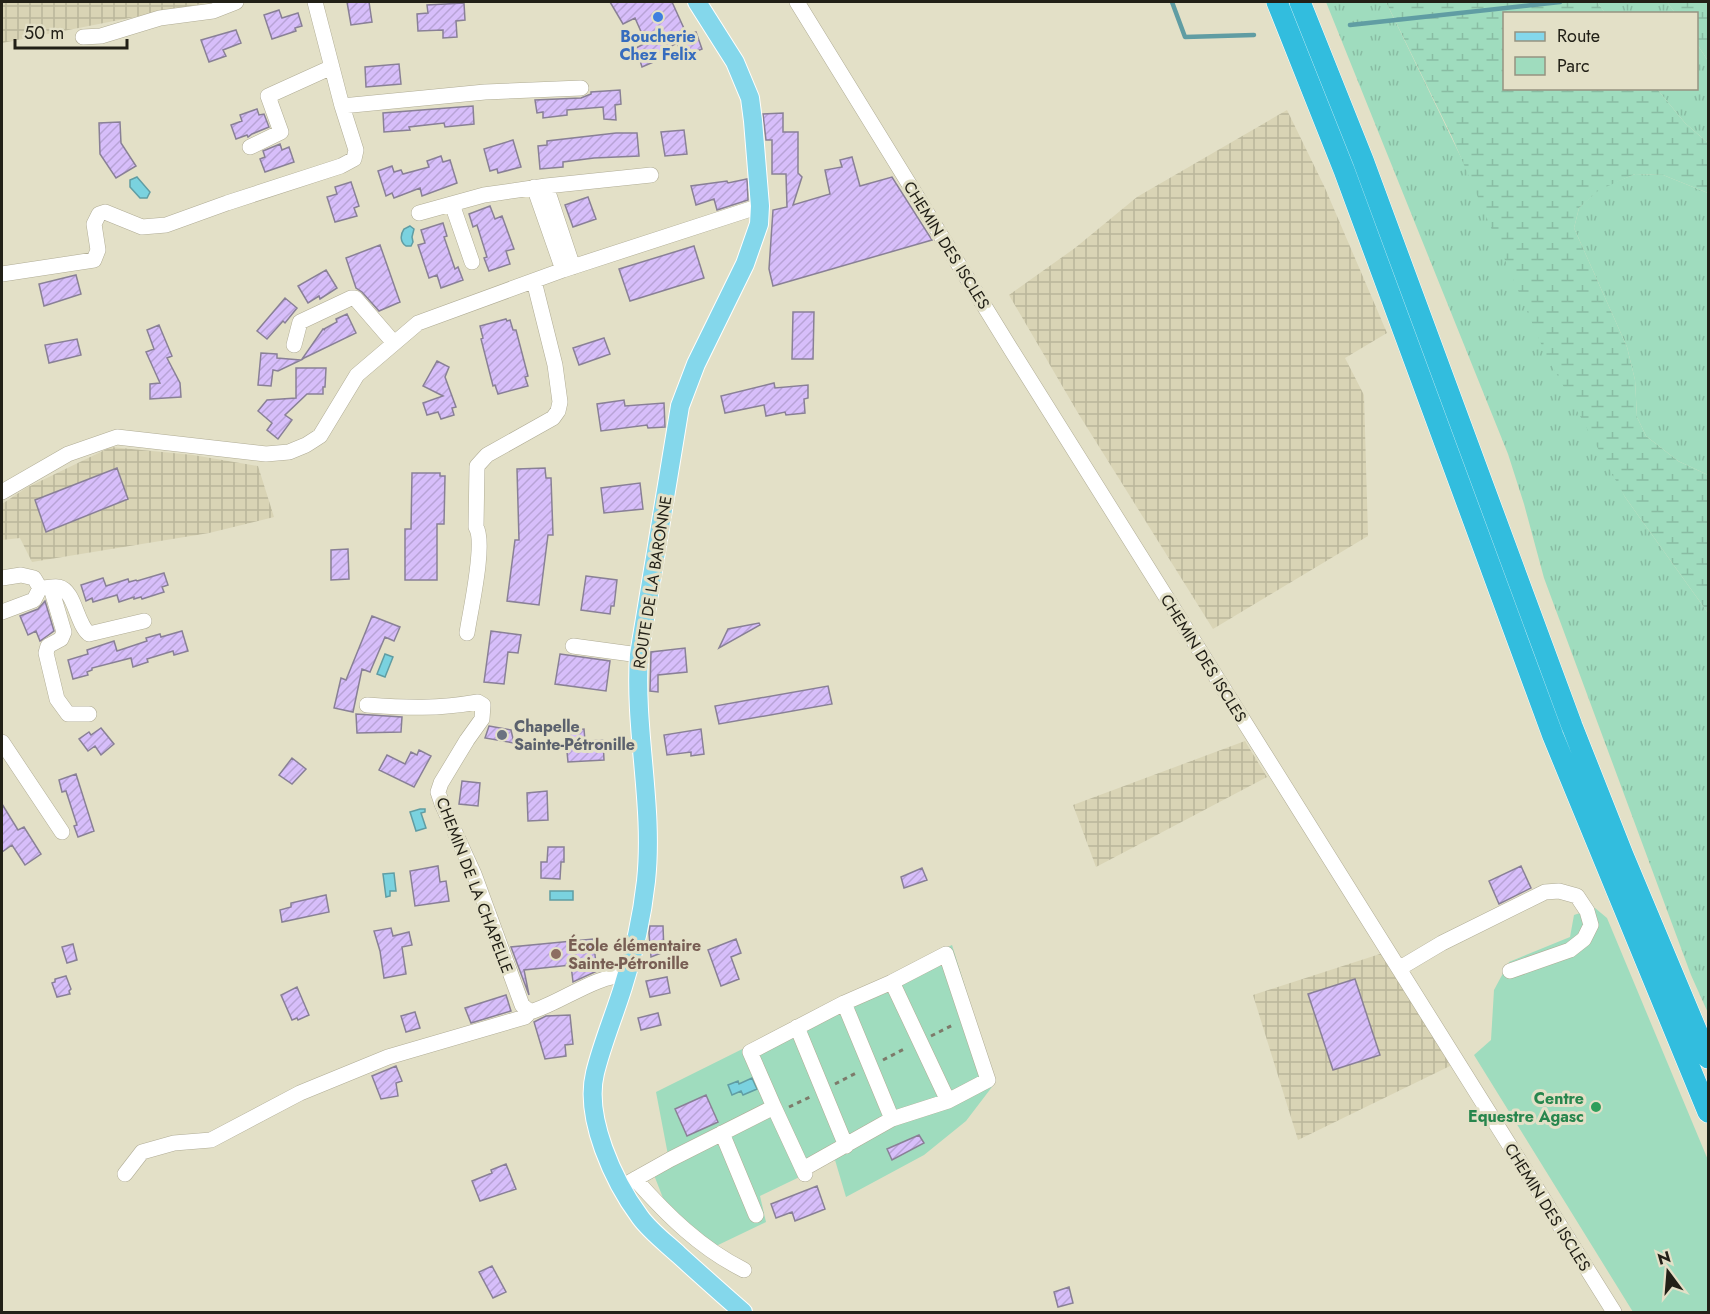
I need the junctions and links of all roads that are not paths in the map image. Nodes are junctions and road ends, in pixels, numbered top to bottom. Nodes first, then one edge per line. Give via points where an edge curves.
1 (236, 2) edge
2 (315, 2) edge
3 (697, 2) edge
4 (797, 2) edge
5 (1277, 2) edge
6 (1300, 2) edge
7 (83, 37) dead end
8 (332, 67) junction
9 (581, 88) dead end
10 (342, 106) junction
11 (250, 147) dead end
12 (651, 175) dead end
13 (540, 187) junction
14 (452, 204) junction
15 (760, 206) junction
16 (419, 213) dead end
17 (472, 262) dead end
18 (568, 269) junction
19 (2, 274) edge
20 (534, 281) junction
21 (394, 343) junction
22 (294, 345) dead end
23 (2, 492) edge
24 (2, 578) edge
25 (46, 588) junction
26 (2, 612) edge
27 (144, 621) dead end
28 (467, 633) dead end
29 (573, 646) dead end
30 (639, 655) junction
31 (367, 705) dead end
32 (88, 714) dead end
33 (2, 742) edge
34 (62, 832) dead end
35 (1400, 968) junction
36 (1510, 971) dead end
37 (627, 975) junction
38 (892, 982) junction
39 (844, 1003) junction
40 (530, 1012) junction
41 (797, 1027) junction
42 (1708, 1058) edge
43 (948, 1101) junction
44 (774, 1107) junction
45 (1708, 1112) edge
46 (892, 1119) junction
47 (722, 1133) junction
48 (846, 1146) junction
49 (125, 1174) dead end
50 (628, 1183) junction
51 (756, 1215) dead end
52 (744, 1270) dead end
53 (743, 1312) edge
54 (1614, 1312) edge

1 - 7 street via 213,11 160,18 101,36
2 - 8 street
3 - 15 main road, ROUTE DE LA BARONNE via 735,62 750,98
4 - 35 street, CHEMIN DES ISCLES
5 - 45 highway via 1348,180 1553,735
6 - 42 highway via 1383,214 1572,726
8 - 10 street
8 - 11 street via 268,96 281,132
9 - 10 street via 485,92
10 - 19 street via 356,150 354,159 341,166 166,225 142,227 105,212 99,214 94,224 98,250 93,260
12 - 13 street
13 - 14 street
13 - 18 street
14 - 16 street
14 - 17 street
15 - 18 street
15 - 30 main road, ROUTE DE LA BARONNE via 746,264 696,364 680,406
18 - 20 street
20 - 21 street via 418,323
20 - 28 street via 560,402 553,418 477,465 477,573
21 - 22 street via 351,298 300,322
21 - 23 street via 357,375 320,436 289,452 266,454 117,437 68,454
24 - 25 street via 21,575 34,578
25 - 26 street via 34,600
25 - 27 street via 59,587 68,592 83,629 89,634
25 - 32 street via 64,632 46,652 57,699 68,714
29 - 30 street
30 - 37 main road, ROUTE DE LA BARONNE via 648,857 640,927
31 - 40 street, CHEMIN DE LA CHAPELLE via 417,709 478,702 483,705 482,719 461,748 438,792 474,874 517,996
33 - 34 street
35 - 36 street via 1545,892 1577,896 1591,925 1584,939 1569,950
35 - 54 street, CHEMIN DES ISCLES
37 - 40 street via 609,977
37 - 50 main road, ROUTE DE LA BARONNE via 594,1075 593,1092 597,1129 605,1153
38 - 39 street
38 - 43 street
38 - 43 street via 946,954 988,1080
39 - 41 street
39 - 46 street
40 - 49 street via 525,1017 388,1057 300,1093 211,1140 174,1143 142,1152
41 - 44 street via 750,1052
41 - 48 street
43 - 46 street
44 - 47 street
44 - 48 street via 804,1172
46 - 48 street
47 - 50 street
47 - 51 street
50 - 52 street via 686,1231
50 - 53 main road, ROUTE DE LA BARONNE via 641,1218

